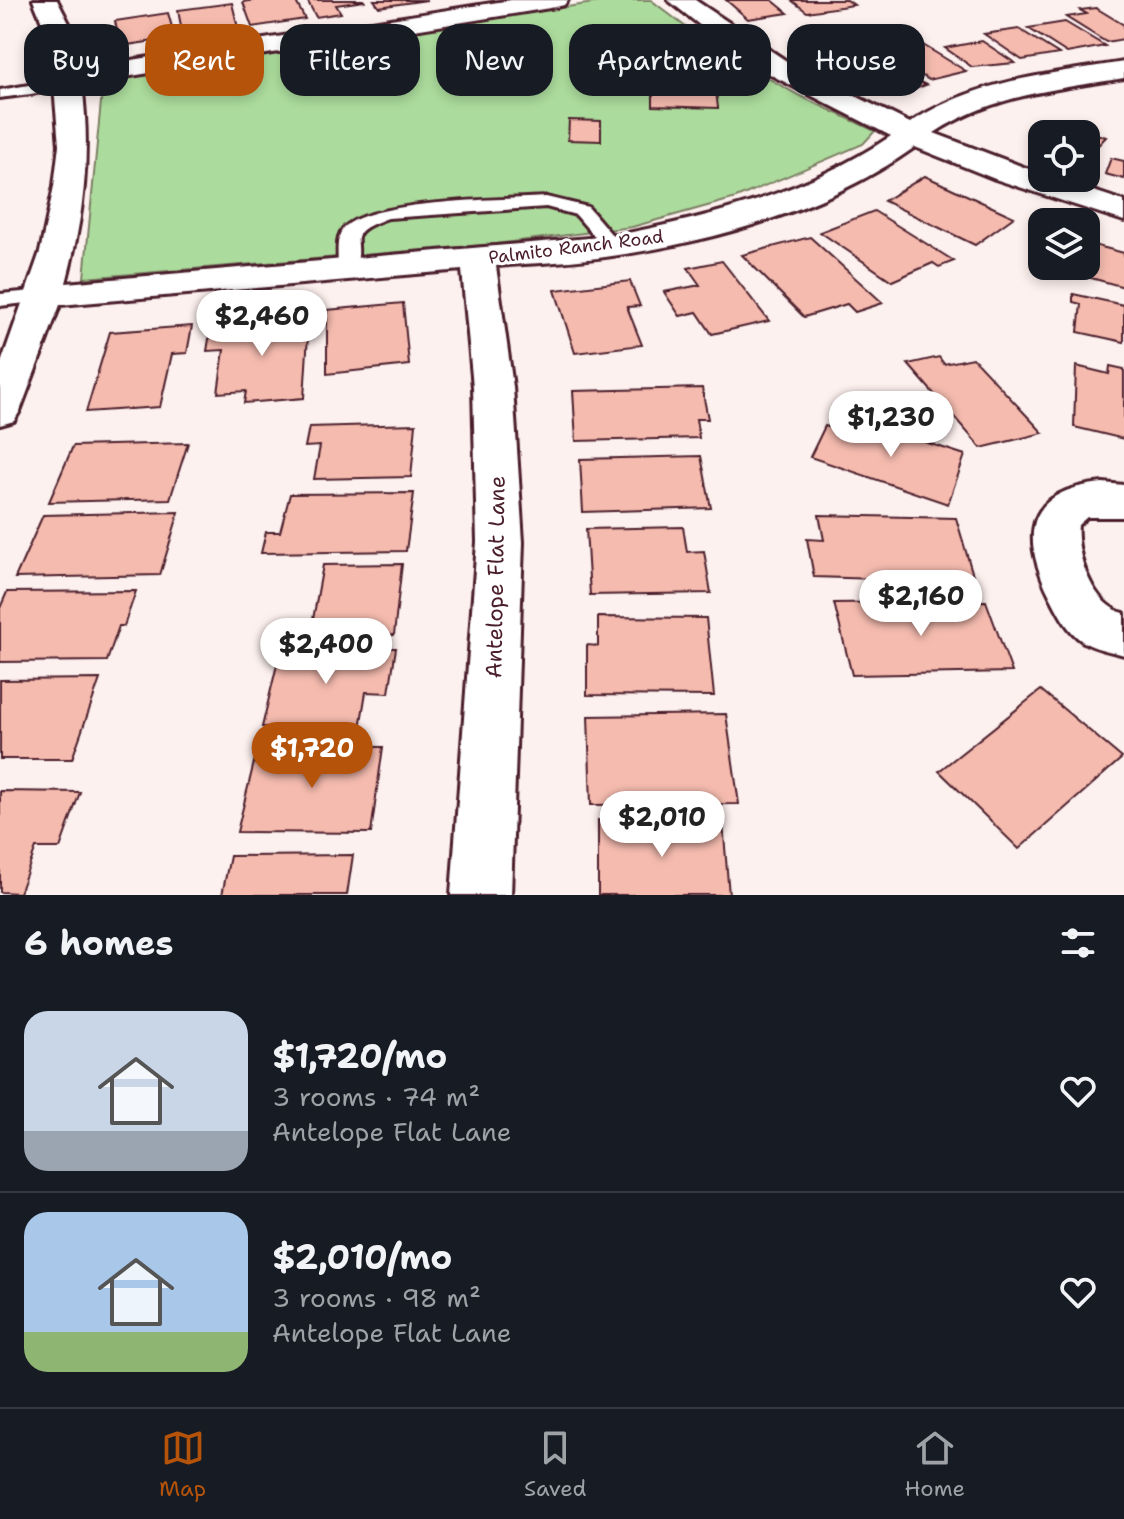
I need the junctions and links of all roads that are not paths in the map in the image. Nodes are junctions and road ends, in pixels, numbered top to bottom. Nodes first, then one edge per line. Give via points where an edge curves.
1 (45, 0) edge
2 (556, 0) edge
3 (680, 0) edge
4 (60, 24) edge
5 (129, 68) edge
6 (1124, 70) edge
7 (24, 76) edge
8 (0, 80) edge
9 (24, 90) edge
10 (0, 94) edge
11 (70, 96) edge
12 (913, 136) junction
13 (1124, 211) edge
14 (612, 246) junction
15 (478, 259) junction
16 (347, 269) junction
17 (44, 296) junction
18 (0, 300) edge
19 (0, 411) edge
20 (1124, 501) edge
21 (1124, 634) edge
22 (481, 895) edge

1 - 4 street
2 - 5 street
3 - 12 street via 790,77
6 - 12 street, Palmito Ranch Road via 972,101
7 - 8 lane
9 - 10 lane
11 - 17 street via 73,152
12 - 13 street
12 - 14 street, Palmito Ranch Road via 857,171 781,204 697,230
14 - 15 street, Palmito Ranch Road
14 - 16 lane via 582,211 546,202 386,213 358,223 348,234
15 - 16 street, Palmito Ranch Road
15 - 22 street, Antelope Flat Lane via 493,387 500,542
16 - 17 street, Palmito Ranch Road
17 - 18 lane
17 - 19 street
20 - 21 street via 1083,499 1063,509 1053,529 1053,551 1074,596 1101,628

